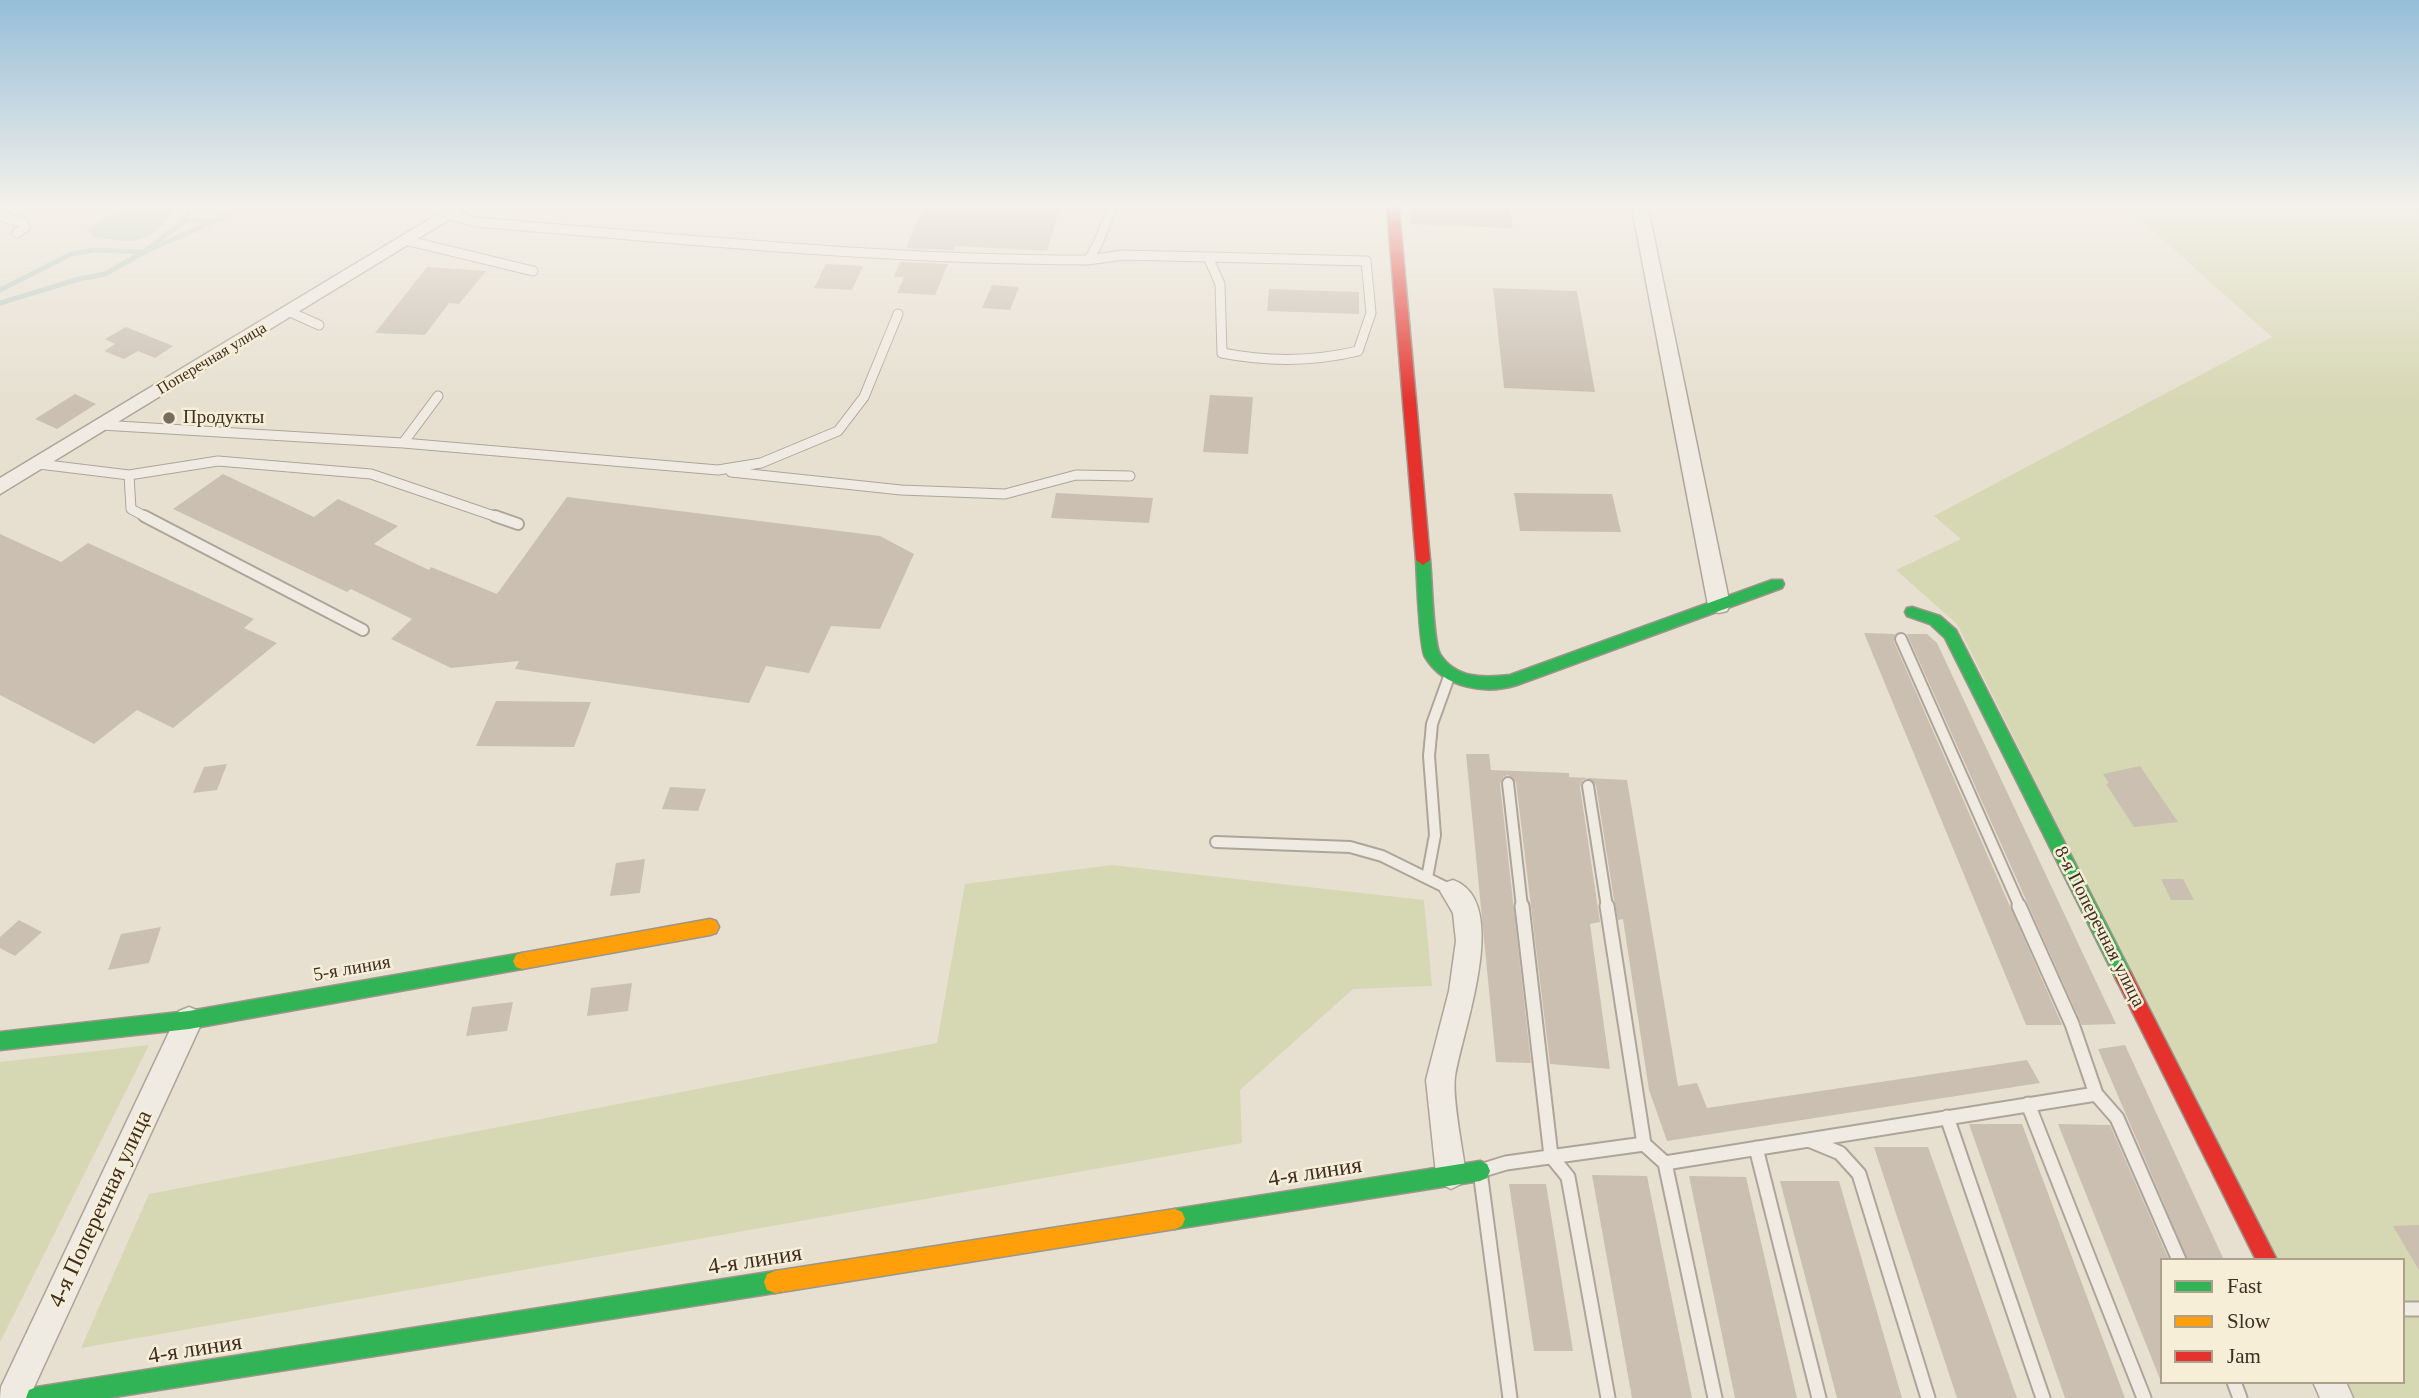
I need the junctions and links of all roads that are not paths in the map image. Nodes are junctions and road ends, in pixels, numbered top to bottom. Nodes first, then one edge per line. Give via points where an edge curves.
1 (355, 273) edge
2 (1215, 273) edge
3 (1367, 273) edge
4 (1399, 273) edge
5 (1653, 273) edge
6 (290, 312) junction
7 (898, 314) dead end
8 (319, 325) dead end
9 (438, 396) dead end
10 (101, 425) junction
11 (403, 443) junction
12 (39, 464) junction
13 (718, 471) junction
14 (130, 475) junction
15 (1130, 475) dead end
16 (0, 487) edge
17 (518, 524) dead end
18 (1777, 584) dead end
19 (1719, 605) junction
20 (1912, 612) dead end
21 (363, 630) dead end
22 (1902, 639) dead end
23 (1450, 674) junction
24 (1508, 783) dead end
25 (1588, 786) dead end
26 (1216, 842) dead end
27 (1427, 878) junction
28 (1453, 891) joint
29 (710, 927) dead end
30 (189, 1020) junction
31 (0, 1041) edge
32 (2096, 1094) junction
33 (2028, 1104) junction
34 (1947, 1117) junction
35 (1808, 1140) junction
36 (1644, 1144) junction
37 (1756, 1148) junction
38 (1551, 1156) junction
39 (1665, 1163) junction
40 (1480, 1171) junction
41 (1451, 1174) junction
42 (2178, 1258) edge
43 (2266, 1258) edge
44 (12, 1398) edge
45 (37, 1398) edge
46 (1510, 1398) edge
47 (1608, 1398) edge
48 (1715, 1398) edge
49 (1819, 1398) edge
50 (1928, 1398) edge
51 (2043, 1398) edge
52 (2144, 1398) edge

1 - 6 street, Поперечная улица
2 - 3 lane via 1220,284 1222,353 1260,361 1325,360 1358,351 1371,313
4 - 23 street via 1431,653
5 - 19 street
6 - 8 lane
6 - 10 street, Поперечная улица
7 - 13 lane via 864,397 838,431 761,463
9 - 11 lane
10 - 11 lane
10 - 12 street, Поперечная улица
11 - 13 lane
12 - 14 lane
12 - 16 street, Поперечная улица
13 - 15 lane via 901,491 1005,495 1076,475
14 - 17 lane via 218,461 371,474
14 - 21 lane via 131,509
18 - 19 street
19 - 23 street via 1511,681 1488,685 1464,682
20 - 43 street, 8-я Поперечная улица via 1935,620 1951,634
22 - 32 lane via 2072,1024
23 - 27 lane via 1432,724 1429,756 1436,835
24 - 38 lane
25 - 36 lane
26 - 27 lane via 1350,847 1382,856
27 - 28 lane
28 - 41 street via 1466,910 1469,942 1440,1080
29 - 30 street, 5-я линия
30 - 31 street, 5-я линия
30 - 44 street, 4-я Поперечная улица
32 - 33 lane
32 - 42 lane via 2117,1118
33 - 34 lane
33 - 52 lane
34 - 35 lane
34 - 51 lane
35 - 37 lane
35 - 50 lane via 1840,1153 1859,1174
36 - 38 lane
36 - 39 lane
37 - 39 lane
37 - 49 lane
38 - 40 lane
38 - 47 lane via 1567,1177
39 - 48 lane
40 - 41 street, 4-я линия
40 - 46 lane
41 - 45 street, 4-я линия

